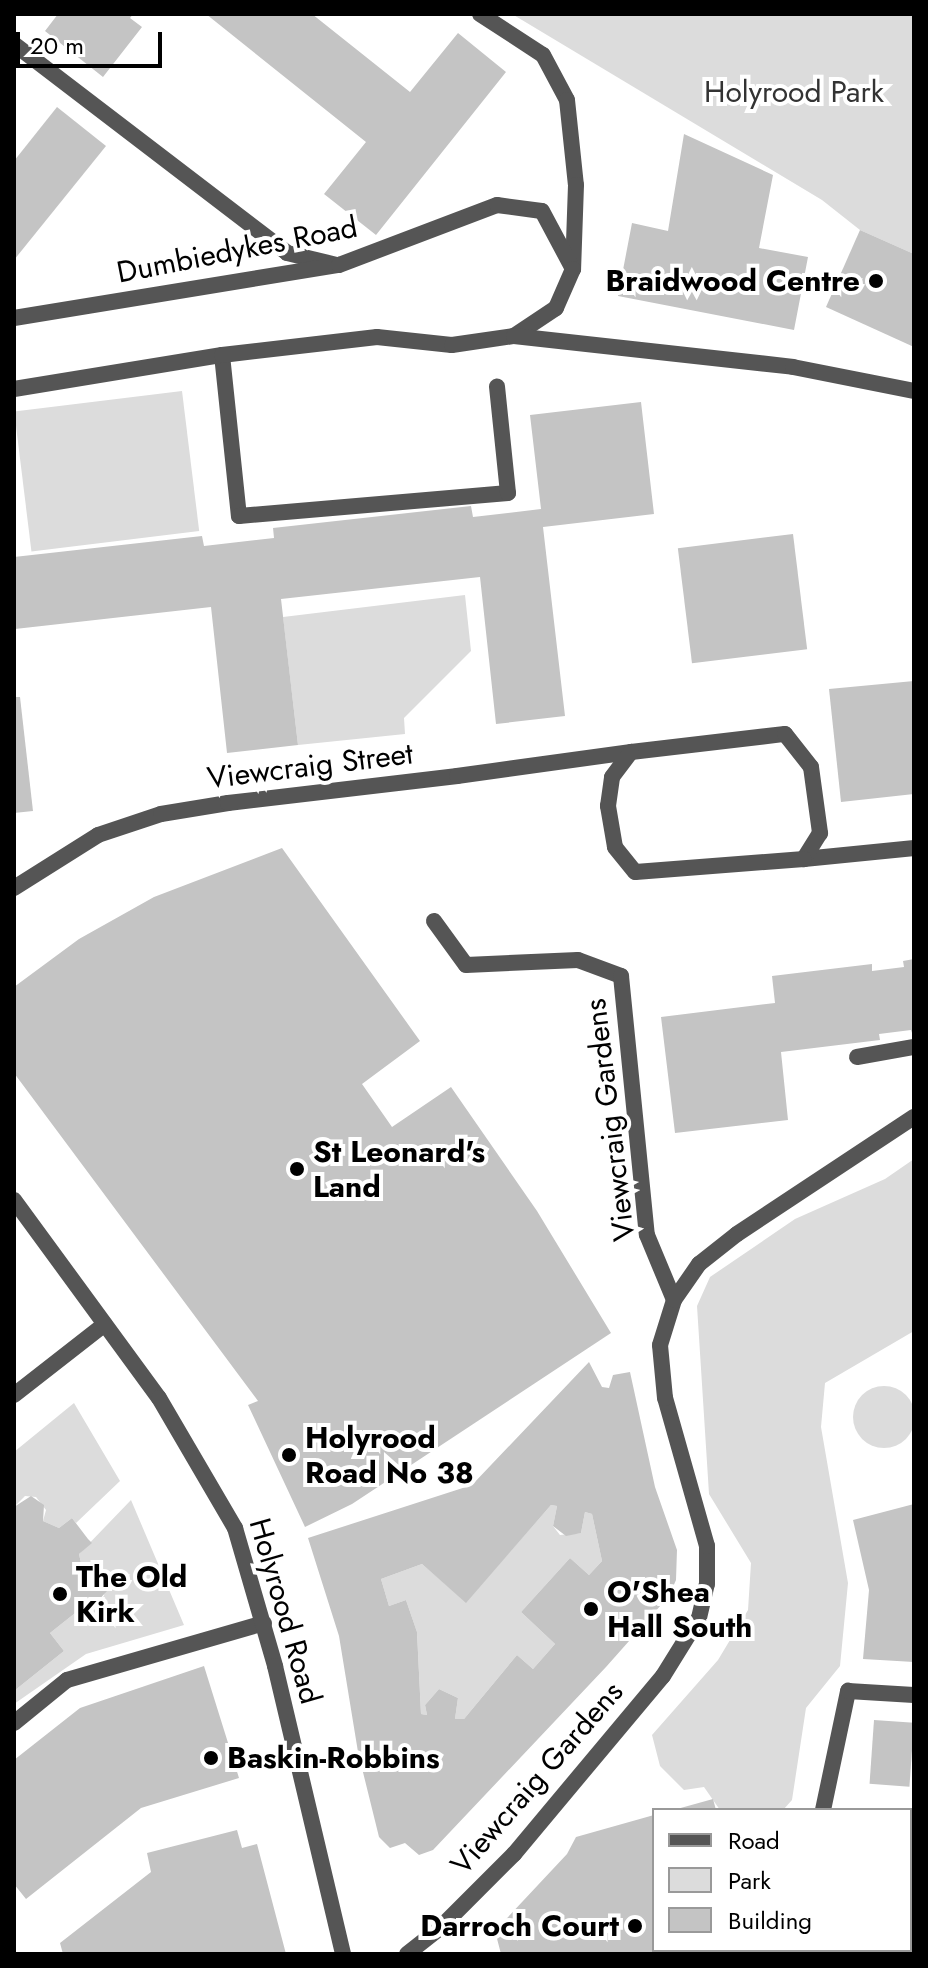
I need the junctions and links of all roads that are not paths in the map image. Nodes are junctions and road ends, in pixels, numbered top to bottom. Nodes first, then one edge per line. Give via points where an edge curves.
1 (480, 14) edge
2 (14, 44) edge
3 (339, 265) junction
4 (573, 269) junction
5 (14, 318) edge
6 (514, 336) junction
7 (222, 355) junction
8 (497, 387) dead end
9 (14, 389) edge
10 (914, 391) edge
11 (631, 752) junction
12 (914, 848) edge
13 (804, 859) junction
14 (14, 888) edge
15 (434, 921) dead end
16 (914, 1047) edge
17 (857, 1057) dead end
18 (914, 1117) edge
19 (14, 1200) edge
20 (674, 1300) junction
21 (105, 1324) junction
22 (14, 1395) edge
23 (264, 1623) junction
24 (914, 1695) edge
25 (14, 1723) edge
26 (823, 1808) edge
27 (343, 1954) edge
28 (407, 1954) edge

1 - 4 street via 543,55 567,100 576,185
2 - 3 street via 287,253
3 - 4 street, Dumbiedykes Road via 497,205 542,211
3 - 5 street, Dumbiedykes Road
4 - 6 street via 556,308
6 - 7 street via 452,345 377,337
6 - 10 street via 793,367
7 - 8 street via 239,516 508,493
7 - 9 street
11 - 13 street, Viewcraig Street via 785,734 811,767 816,798 820,833
11 - 13 street via 612,777 608,806 615,847 635,872
11 - 14 street, Viewcraig Street via 161,814 98,835
12 - 13 street
15 - 20 street, Viewcraig Gardens via 466,965 578,960 621,976 647,1235
16 - 17 street
18 - 20 street, Viewcraig Gardens via 737,1234 699,1264
19 - 21 street, Holyrood Road
20 - 28 street, Viewcraig Gardens via 660,1345 665,1398 707,1546 707,1584 699,1618 663,1676 514,1854
21 - 22 street
21 - 23 street, Holyrood Road via 219,1495
23 - 25 street via 67,1680
23 - 27 street, Holyrood Road
24 - 26 street via 848,1691

